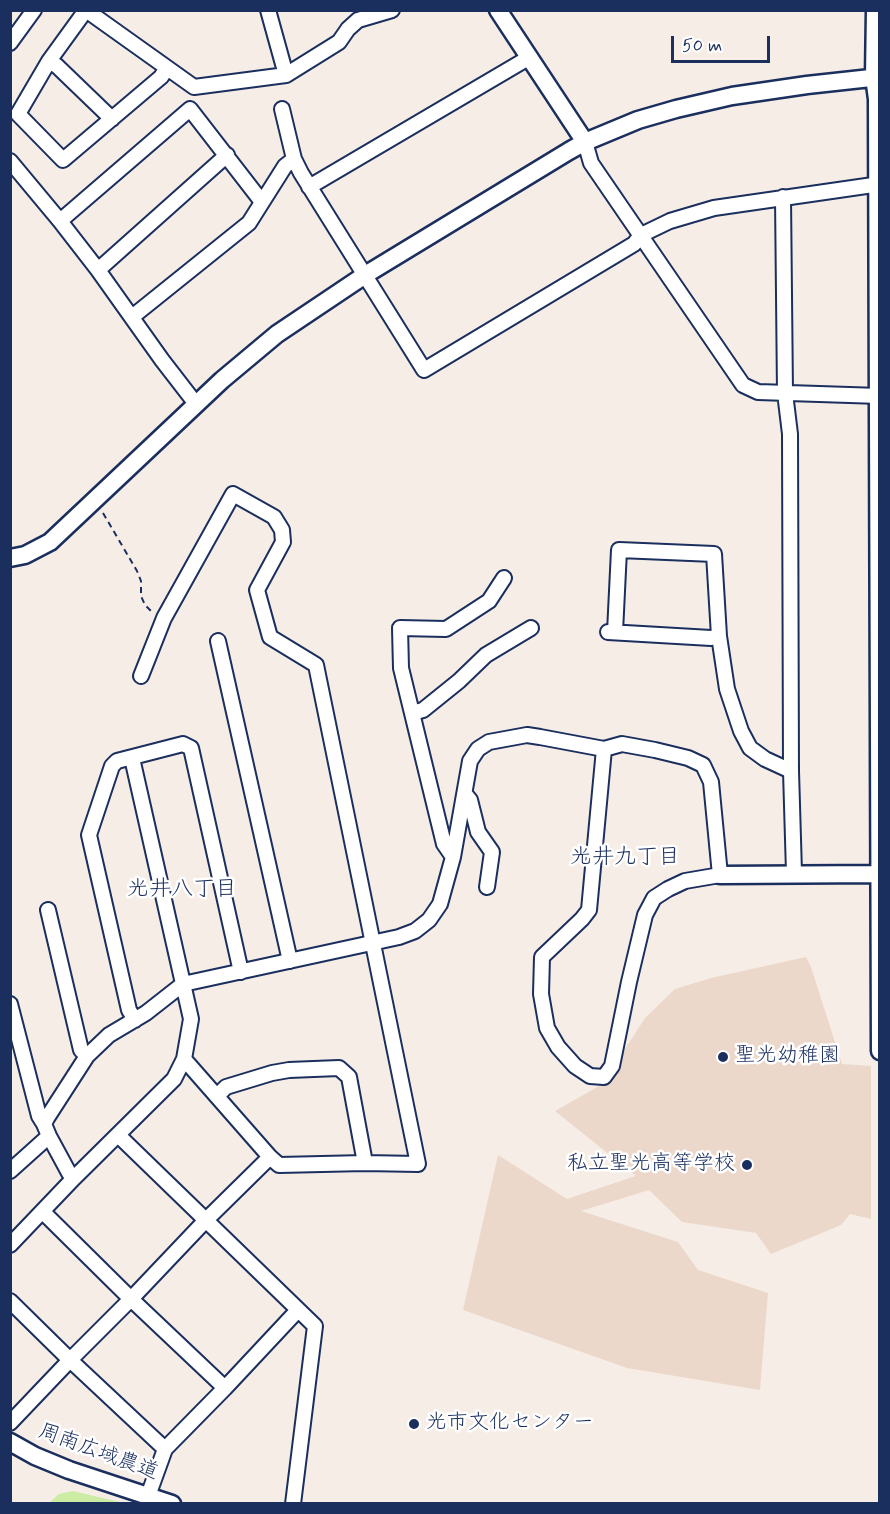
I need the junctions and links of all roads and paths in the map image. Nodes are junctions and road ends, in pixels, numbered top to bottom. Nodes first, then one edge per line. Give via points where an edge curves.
1 (34, 10) edge
2 (86, 10) edge
3 (268, 10) edge
4 (392, 10) edge
5 (498, 10) edge
6 (875, 10) edge
7 (10, 43) edge
8 (530, 57) junction
9 (49, 61) junction
10 (167, 68) junction
11 (286, 75) junction
12 (877, 77) edge
13 (282, 109) dead end
14 (112, 118) junction
15 (585, 142) junction
16 (227, 155) junction
17 (294, 159) junction
18 (10, 161) edge
19 (878, 184) edge
20 (309, 188) junction
21 (783, 197) junction
22 (262, 202) junction
23 (60, 220) junction
24 (641, 235) junction
25 (98, 270) junction
26 (365, 275) junction
27 (132, 317) junction
28 (785, 393) junction
29 (879, 396) edge
30 (196, 404) junction
31 (94, 500) junction
32 (10, 558) edge
33 (504, 578) dead end
34 (879, 613) edge
35 (164, 618) junction
36 (531, 628) dead end
37 (719, 636) junction
38 (218, 641) dead end
39 (141, 676) dead end
40 (412, 713) junction
41 (604, 749) junction
42 (132, 758) junction
43 (791, 771) junction
44 (465, 794) junction
45 (453, 857) junction
46 (794, 873) junction
47 (879, 874) edge
48 (720, 875) junction
49 (487, 887) dead end
50 (48, 910) dead end
51 (373, 943) junction
52 (290, 961) junction
53 (241, 972) junction
54 (183, 984) junction
55 (10, 1004) edge
56 (135, 1020) junction
57 (879, 1051) edge
58 (87, 1056) junction
59 (184, 1059) junction
60 (218, 1096) junction
61 (46, 1130) junction
62 (118, 1135) junction
63 (270, 1157) junction
64 (365, 1163) junction
65 (10, 1171) edge
66 (74, 1178) junction
67 (43, 1212) junction
68 (206, 1220) junction
69 (10, 1245) edge
70 (131, 1299) junction
71 (10, 1301) edge
72 (298, 1310) junction
73 (70, 1360) junction
74 (225, 1388) junction
75 (10, 1423) edge
76 (10, 1442) edge
77 (165, 1449) junction
78 (148, 1496) junction
79 (172, 1503) edge
80 (293, 1503) edge

1 - 7 street
2 - 9 street
2 - 10 street
3 - 11 street
4 - 11 street via 358,20 339,42
5 - 8 street
6 - 12 street
8 - 15 street
8 - 20 street
9 - 14 street
9 - 14 street via 18,114 63,160
10 - 11 street via 194,87
10 - 14 street via 161,78
12 - 15 street via 743,95 676,109
12 - 19 street
13 - 17 street
15 - 24 street via 591,163
15 - 26 street
16 - 22 street
16 - 23 street via 190,109
16 - 25 street
17 - 20 street
17 - 22 street via 285,166
18 - 23 street
19 - 21 street
19 - 29 street
20 - 26 street
21 - 24 street via 714,208 670,220
21 - 28 street
22 - 27 street via 249,222
23 - 25 street
24 - 26 street via 634,244 424,370
24 - 28 street via 743,385 758,392
25 - 27 street
26 - 30 street via 277,334
27 - 30 street
28 - 29 street
28 - 43 street via 790,434
29 - 34 street
30 - 31 street
31 - 32 street via 50,542
31 - 35 path via 137,571 145,605
33 - 40 street via 489,602 446,629 400,628 401,668
34 - 47 street
35 - 39 street
35 - 51 street via 232,494 274,516 283,542 257,590 270,637 316,665
36 - 40 street via 486,655 423,710
37 - 37 street via 714,554 619,550 611,632
37 - 43 street via 727,689 750,748
38 - 52 street
40 - 45 street via 444,844
41 - 44 street via 527,735 489,742 470,761
41 - 48 street via 622,744 688,758 703,765 711,782
41 - 48 street via 588,910 542,957 540,994 547,1028 575,1066 590,1076 604,1077 612,1066 645,915 654,898 685,881
42 - 53 street via 183,744 191,748
42 - 54 street
42 - 56 street via 112,766 89,835 129,1010
43 - 46 street
44 - 45 street
44 - 49 street via 478,832 492,852
45 - 51 street via 440,904 429,921 415,931
46 - 47 street
46 - 48 street
47 - 57 street
50 - 58 street via 81,1050
51 - 52 street
51 - 64 street via 418,1164
52 - 53 street
53 - 54 street
54 - 56 street
54 - 59 street via 190,1019
55 - 61 street
56 - 58 street via 109,1035
58 - 61 street via 47,1118
59 - 60 street
59 - 62 street via 174,1079
60 - 63 street
60 - 64 street via 226,1087 272,1073 339,1068 349,1077
61 - 65 street
61 - 66 street
62 - 66 street
62 - 68 street
63 - 64 street via 279,1165
63 - 68 street
66 - 67 street
67 - 69 street
67 - 70 street
68 - 70 street
68 - 72 street
70 - 73 street
70 - 74 street
71 - 73 street
72 - 74 street
72 - 80 street via 315,1326
73 - 75 street
73 - 77 street
74 - 77 street
76 - 78 street, 周南広域農道 via 69,1470
77 - 78 street
78 - 79 street, 周南広域農道

